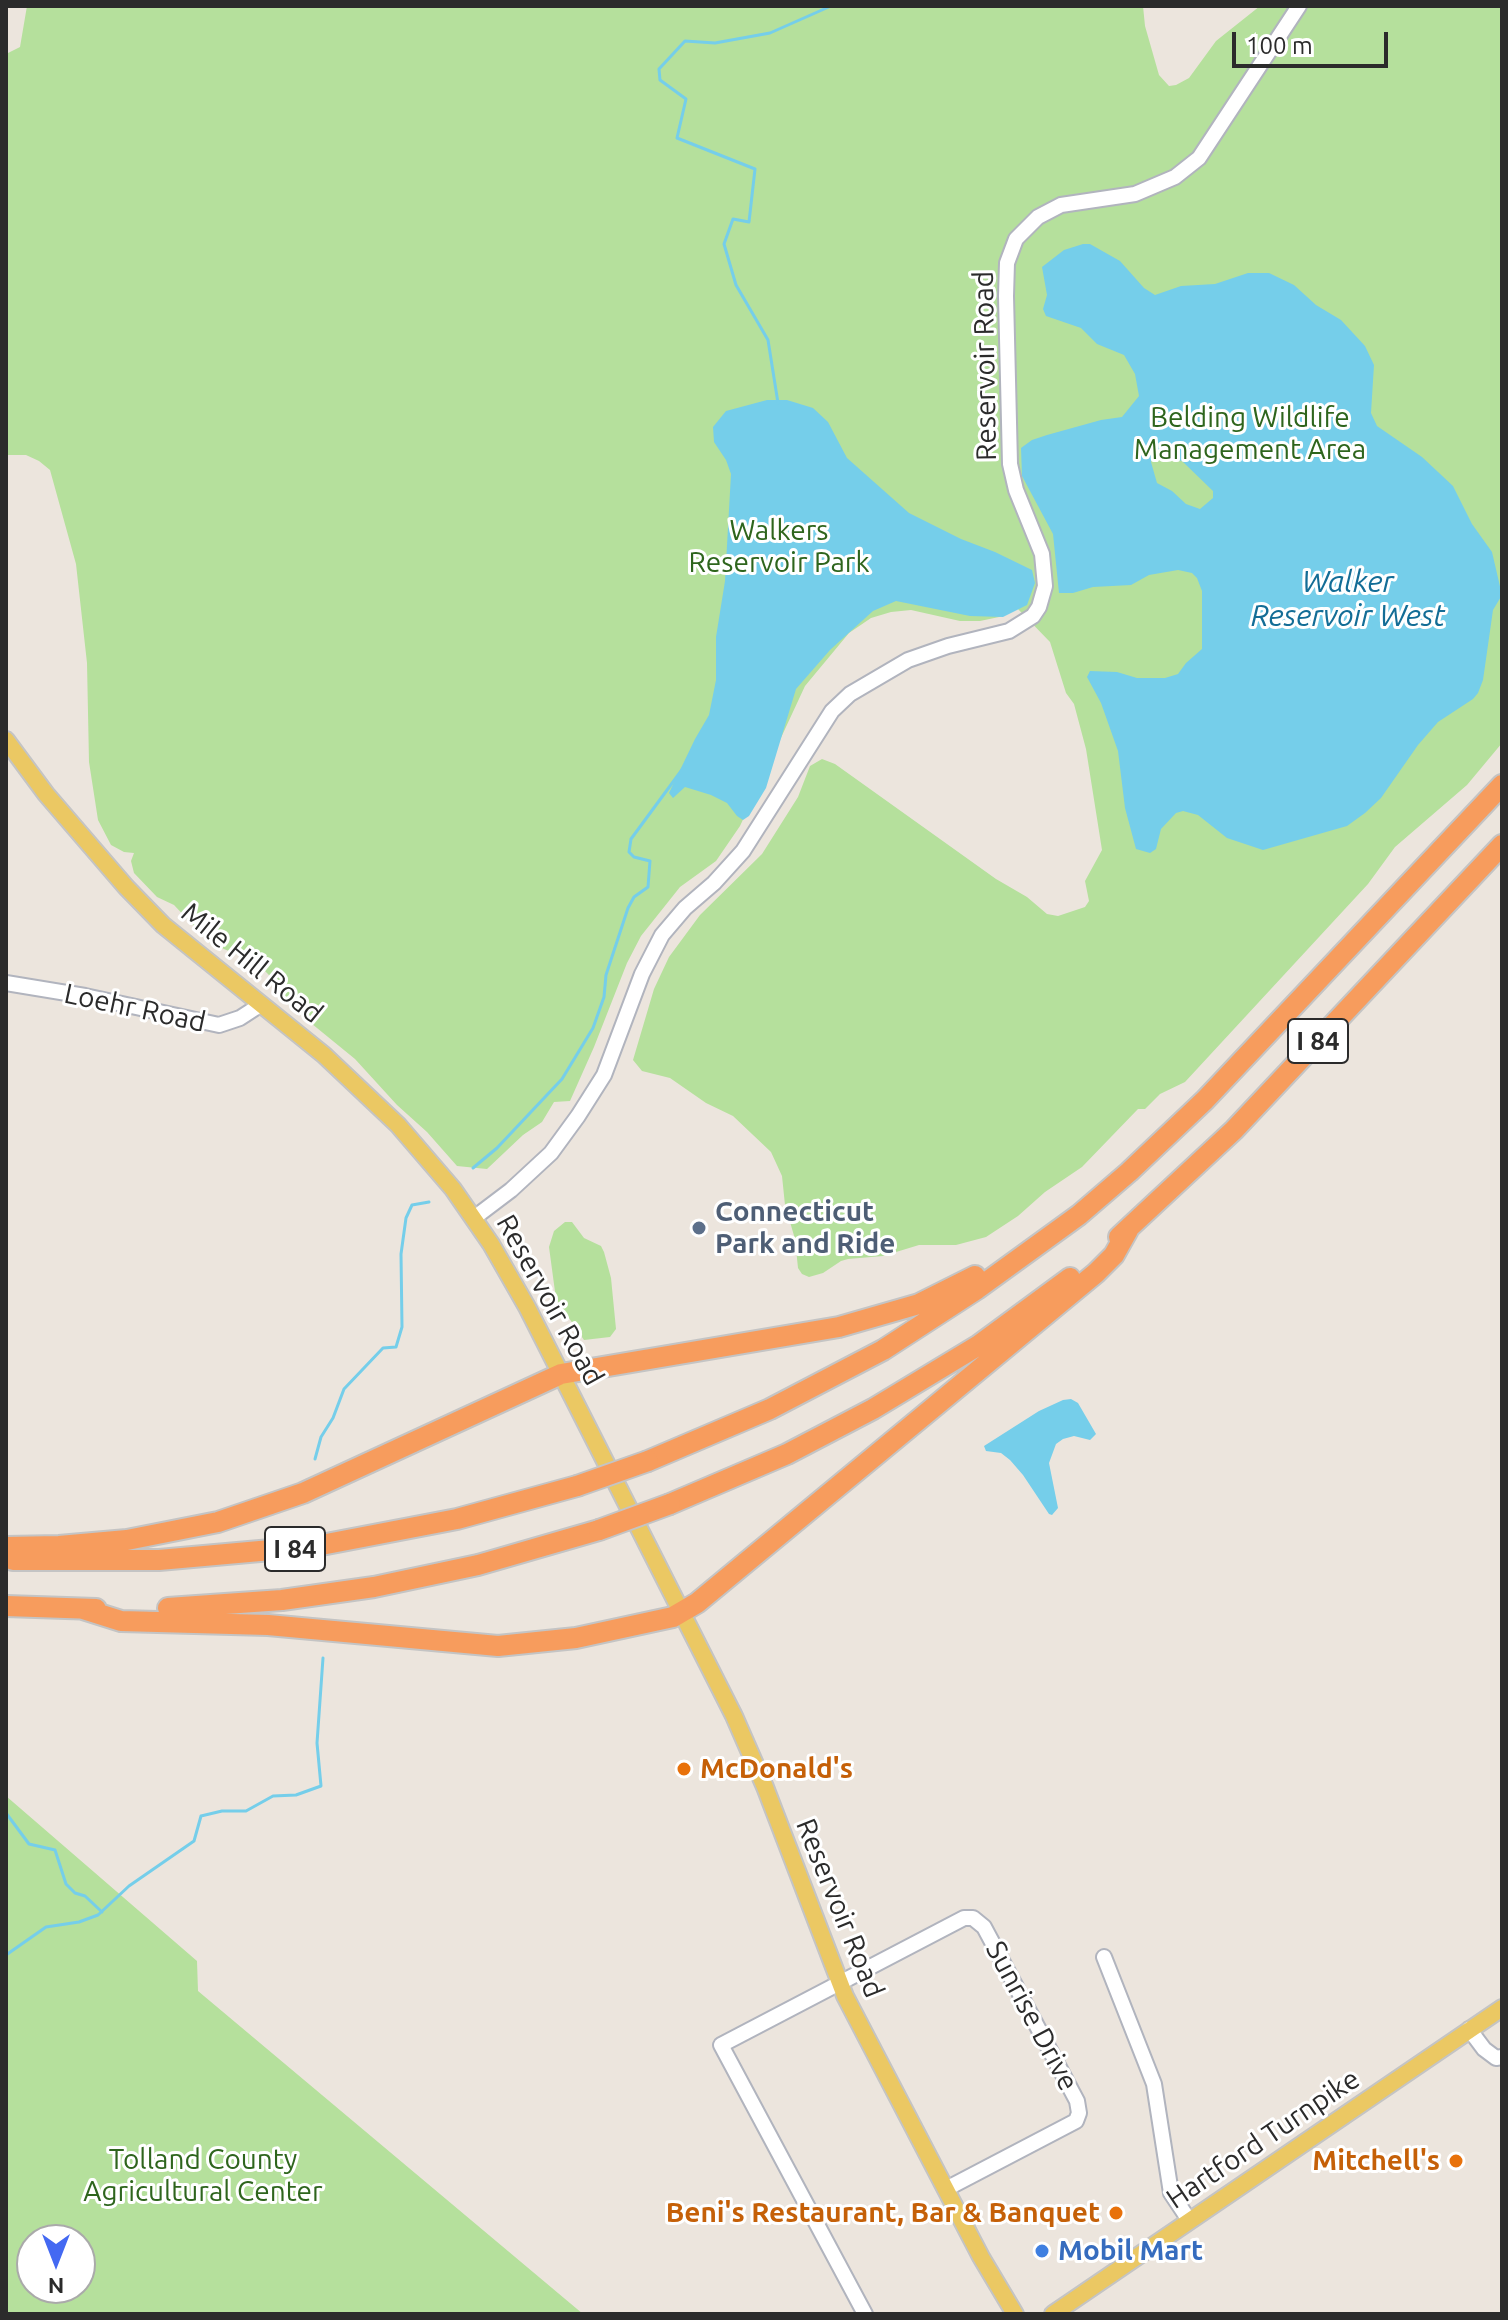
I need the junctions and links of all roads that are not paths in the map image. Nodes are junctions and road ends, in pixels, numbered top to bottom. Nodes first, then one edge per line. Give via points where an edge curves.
1 (1299, 6) edge
2 (6, 740) edge
3 (1502, 785) edge
4 (1502, 845) edge
5 (6, 983) edge
6 (260, 1005) junction
7 (474, 1218) junction
8 (1128, 1230) junction
9 (1036, 1247) junction
10 (561, 1374) junction
11 (6, 1547) edge
12 (6, 1559) edge
13 (6, 1606) edge
14 (83, 1609) junction
15 (682, 1613) junction
16 (1104, 1957) dead end
17 (839, 1981) junction
18 (1502, 2008) edge
19 (1469, 2029) junction
20 (1502, 2057) edge
21 (946, 2189) junction
22 (1189, 2220) junction
23 (865, 2314) edge
24 (1015, 2314) edge
25 (1053, 2314) edge

1 - 7 street, Reservoir Road via 1199,158 1151,189 1061,205 1038,217 1016,239 1007,263 1006,296 1010,464 1044,563 1045,586 1033,616 1009,631 908,660 832,711 743,851 662,935 609,1065 578,1116 551,1153
2 - 6 main road, Mile Hill Road via 126,887 163,925
3 - 9 highway, I 84 via 1205,1100 1129,1172
4 - 8 highway, I 84 via 1244,1120
5 - 6 street, Loehr Road via 219,1025
6 - 7 main road, Mile Hill Road via 378,1104 429,1158
7 - 10 main road, Reservoir Road
8 - 14 highway, I 84, bridge via 1028,1310 917,1384 799,1448 599,1530 478,1565 374,1587 231,1605
8 - 15 highway via 1096,1273
9 - 10 highway via 1007,1256 934,1298 871,1320
9 - 12 highway, I 84, bridge via 930,1321 852,1367 735,1425 577,1486 444,1522 316,1546 159,1560
10 - 11 highway via 303,1493 243,1515 127,1540
10 - 15 main road, Reservoir Road
13 - 14 highway, I 84
14 - 15 highway via 121,1621 268,1625 498,1646 576,1638
15 - 17 main road, Reservoir Road via 751,1755
16 - 22 street via 1154,2084 1171,2193
17 - 21 main road, Reservoir Road
17 - 21 street, Sunrise Drive via 973,1918 984,1927 1077,2101 1076,2121
17 - 23 street via 721,2045
18 - 19 main road, Hartford Turnpike
19 - 20 street via 1484,2049
19 - 22 main road, Hartford Turnpike
21 - 24 main road, Reservoir Road
22 - 25 main road, Hartford Turnpike

